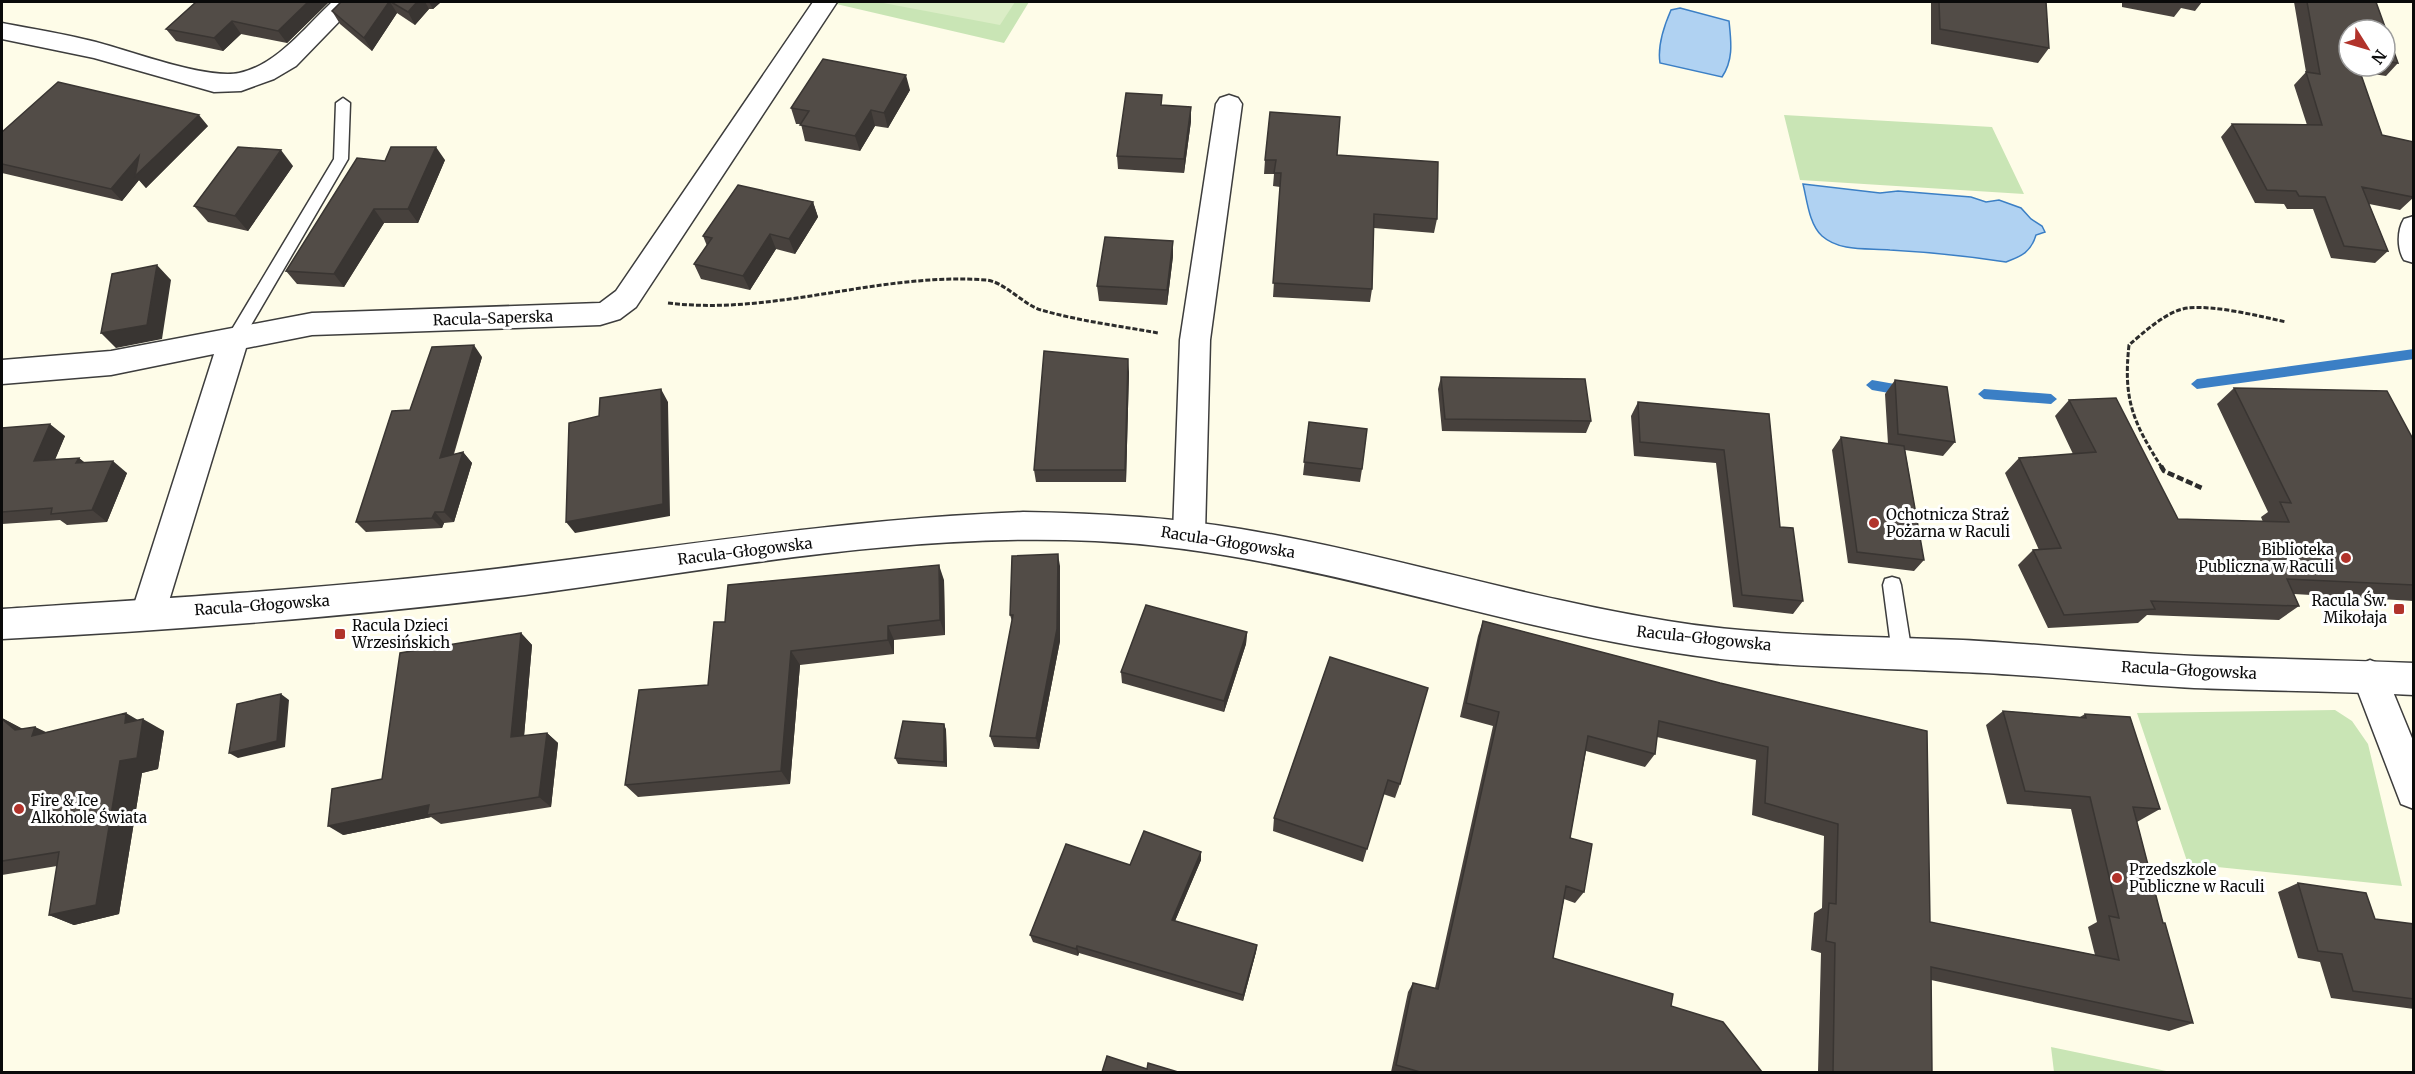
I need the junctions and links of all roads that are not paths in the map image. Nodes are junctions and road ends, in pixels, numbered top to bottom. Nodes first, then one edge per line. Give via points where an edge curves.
1 (346, 2) edge
2 (825, 2) edge
3 (2, 31) edge
4 (343, 103) dead end
5 (1229, 104) dead end
6 (2414, 226) edge
7 (2414, 253) edge
8 (234, 340) junction
9 (2, 372) edge
10 (1189, 534) junction
11 (1892, 585) dead end
12 (148, 614) junction
13 (2, 624) edge
14 (1902, 654) junction
15 (2370, 676) junction
16 (2414, 679) edge
17 (2414, 792) edge

1 - 3 street via 287,60 241,82 214,83 95,50
2 - 8 street, Racula-Saperska via 626,299 610,311 312,324
4 - 8 lane via 341,159
5 - 10 street via 1195,340
6 - 7 street
8 - 9 street, Racula-Saperska via 111,363
8 - 12 street
10 - 12 street, Racula-Głogowska via 1098,527 1001,526 896,533 522,581
10 - 14 street, Racula-Głogowska via 1295,552 1591,624 1689,639
11 - 14 lane
12 - 13 street, Racula-Głogowska
14 - 15 street, Racula-Głogowska via 2186,671
15 - 16 street, Racula-Głogowska
15 - 17 street

